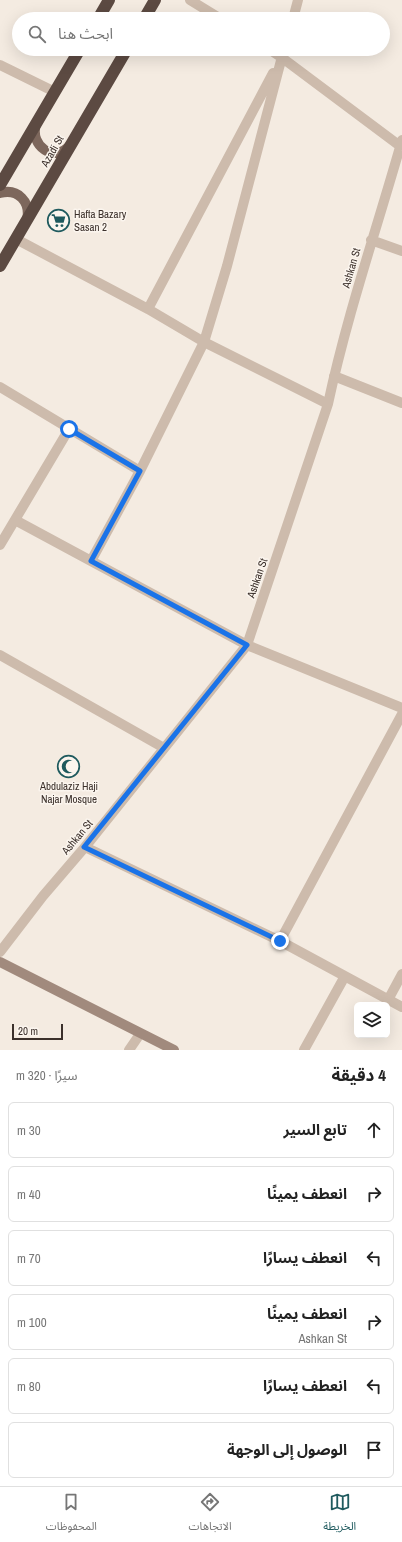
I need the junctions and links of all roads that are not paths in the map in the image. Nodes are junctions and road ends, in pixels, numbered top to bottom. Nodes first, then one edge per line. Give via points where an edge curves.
1 (109, 0) edge
2 (155, 0) edge
3 (190, 0) edge
4 (298, 0) edge
5 (102, 12) edge
6 (148, 12) edge
7 (210, 12) edge
8 (295, 12) edge
9 (76, 56) edge
10 (123, 56) edge
11 (281, 56) edge
12 (282, 56) edge
13 (287, 56) edge
14 (0, 65) edge
15 (54, 92) junction
16 (37, 122) junction
17 (73, 142) junction
18 (401, 143) edge
19 (0, 185) edge
20 (0, 193) edge
21 (27, 220) junction
22 (16, 239) junction
23 (371, 240) junction
24 (402, 251) edge
25 (0, 266) edge
26 (148, 309) junction
27 (204, 342) junction
28 (334, 376) junction
29 (0, 387) edge
30 (402, 403) edge
31 (328, 404) junction
32 (69, 429) junction
33 (140, 471) junction
34 (15, 520) junction
35 (0, 545) edge
36 (91, 561) junction
37 (247, 645) junction
38 (0, 655) edge
39 (402, 708) edge
40 (402, 714) edge
41 (164, 748) junction
42 (84, 847) junction
43 (280, 941) junction
44 (0, 952) edge
45 (0, 962) edge
46 (402, 974) edge
47 (345, 976) junction
48 (388, 1000) junction
49 (402, 1007) edge
50 (140, 1034) junction
51 (129, 1050) edge
52 (174, 1050) edge
53 (304, 1050) edge

1 - 5 highway
2 - 6 highway
3 - 7 street
4 - 8 street
9 - 15 highway
10 - 17 highway, Azadi St
11 - 26 street
12 - 27 street via 227,266
13 - 18 street
14 - 15 street
15 - 16 highway
16 - 17 main road via 35,138 45,150 61,152
16 - 19 highway
17 - 21 highway, Azadi St
18 - 23 street, Ashkan St
20 - 21 main road via 12,192 24,200 28,206
21 - 22 highway, Azadi St
22 - 25 highway, Azadi St
22 - 26 street
23 - 24 street
23 - 28 street, Ashkan St
26 - 27 street
27 - 31 street
27 - 33 street
28 - 30 street
28 - 31 street, Ashkan St
29 - 32 street
31 - 37 street, Ashkan St
32 - 33 street
32 - 34 street
33 - 36 street
34 - 35 street
34 - 36 street
36 - 37 street
37 - 39 street
37 - 41 street, Ashkan St
38 - 41 street
40 - 43 street
41 - 42 street, Ashkan St
42 - 43 street
42 - 44 street, Ashkan St
43 - 47 street
45 - 50 street
46 - 48 street
47 - 48 street
47 - 53 street
48 - 49 street
50 - 51 street
50 - 52 street

